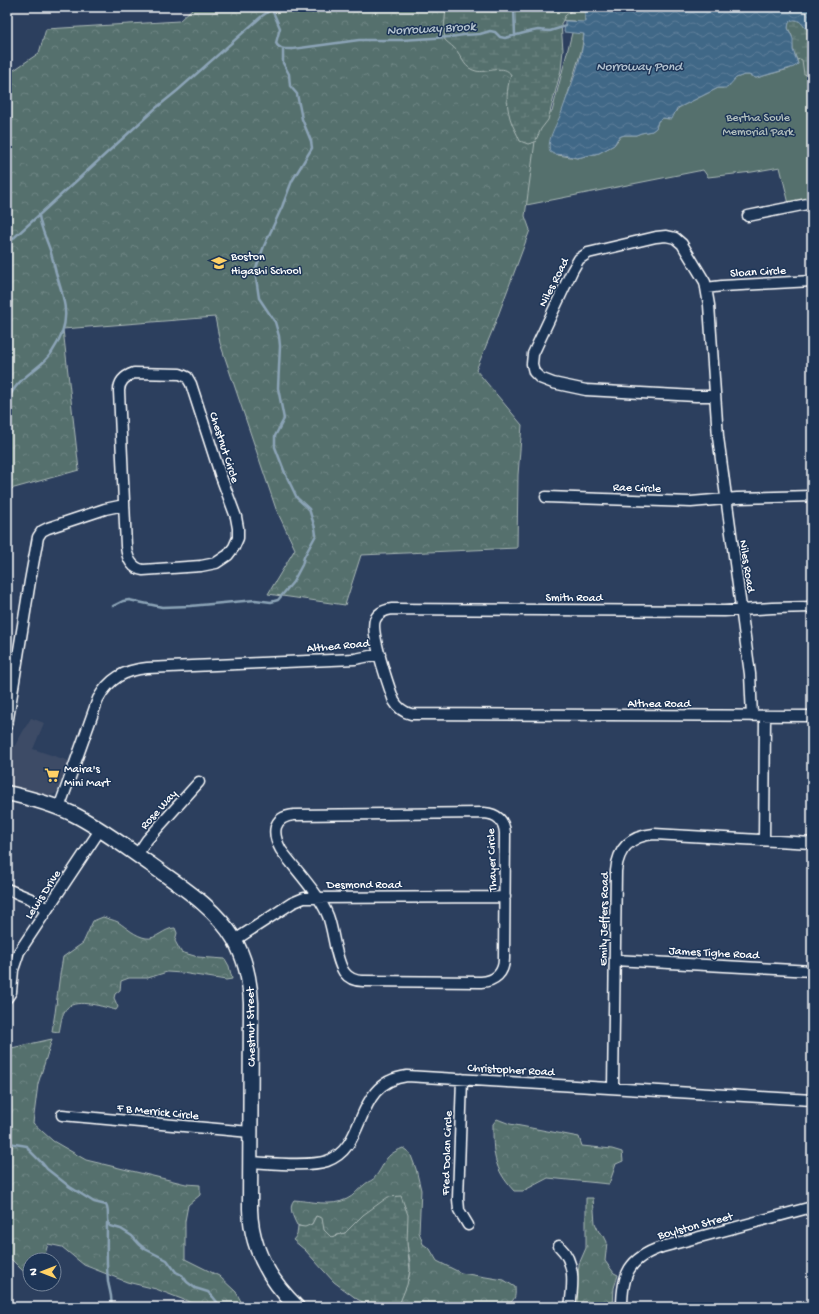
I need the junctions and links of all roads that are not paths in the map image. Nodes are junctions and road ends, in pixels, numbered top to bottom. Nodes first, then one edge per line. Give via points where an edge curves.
1 (812, 202) edge
2 (748, 216) dead end
3 (812, 281) edge
4 (706, 288) junction
5 (714, 396) junction
6 (812, 496) edge
7 (546, 497) dead end
8 (726, 499) junction
9 (124, 506) junction
10 (812, 607) edge
11 (742, 609) junction
12 (380, 654) junction
13 (752, 716) junction
14 (765, 716) junction
15 (812, 716) edge
16 (7, 725) edge
17 (199, 782) dead end
18 (7, 793) edge
19 (59, 808) junction
20 (100, 830) junction
21 (764, 840) junction
22 (812, 843) edge
23 (137, 855) junction
24 (7, 889) edge
25 (317, 897) junction
26 (505, 897) junction
27 (47, 909) junction
28 (234, 940) junction
29 (615, 960) junction
30 (812, 971) edge
31 (7, 998) edge
32 (462, 1079) junction
33 (613, 1088) junction
34 (812, 1100) edge
35 (62, 1114) dead end
36 (250, 1132) junction
37 (250, 1162) junction
38 (812, 1207) edge
39 (468, 1225) dead end
40 (559, 1246) dead end
41 (297, 1307) edge
42 (570, 1307) edge
43 (622, 1307) edge

1 - 2 street
3 - 4 street, Sloan Circle
4 - 5 street, Niles Road
4 - 5 street, Niles Road via 682,244 675,238 656,237 588,253 579,259 572,271 535,349 532,364 534,372 540,378 580,389
5 - 8 street, Niles Road
6 - 8 street, Rae Circle
7 - 8 street, Rae Circle via 691,502
8 - 11 street, Niles Road
9 - 9 street, Chestnut Circle via 120,383 124,377 134,374 184,375 191,384 236,517 239,533 236,542 225,558 211,565 140,570 132,565 127,555
9 - 16 street via 109,508 48,528 38,537
10 - 11 street, Smith Road
11 - 12 street, Smith Road via 392,609 382,612 375,621 374,630
11 - 13 street, Niles Road via 751,678
12 - 13 street, Althea Road via 394,701 399,708 411,714
12 - 19 street, Althea Road via 355,659 147,668 120,674 108,684 98,699
13 - 14 street, Althea Road
14 - 15 street, Althea Road
14 - 21 street
17 - 23 street, Rose Way
18 - 19 main road, Chestnut Street
19 - 20 main road, Chestnut Street
20 - 23 main road, Chestnut Street
20 - 27 street, Lewis Drive
21 - 22 street, Emily Jeffers Road
21 - 29 street, Emily Jeffers Road via 654,834 638,837 628,843 616,866
23 - 28 main road, Chestnut Street via 206,907 221,921
24 - 27 street
25 - 26 street, Desmond Road
25 - 26 street, Thayer Circle via 328,915 341,966 351,978 363,981 481,982 493,979 503,968
25 - 26 street, Thayer Circle via 277,841 276,827 286,816 492,814 500,818 505,829
25 - 28 street, Desmond Road via 297,900
27 - 31 street, Lewis Drive via 17,956 11,992
28 - 36 main road, Chestnut Street via 245,965 251,995
29 - 30 street, James Tighe Road
29 - 33 street, Emily Jeffers Road
32 - 33 street, Christopher Road
32 - 37 street, Christopher Road via 407,1076 387,1082 372,1096 345,1148 326,1161
32 - 39 street, Fred Dolan Circle via 458,1199 459,1210
33 - 34 street, Christopher Road
35 - 36 street, F B Merrick Circle
36 - 37 main road, Chestnut Street
37 - 41 main road, Chestnut Street via 250,1216 255,1243 272,1278
38 - 43 street, Boylston Street via 644,1255 631,1266 626,1276
40 - 42 street via 569,1258 572,1269

